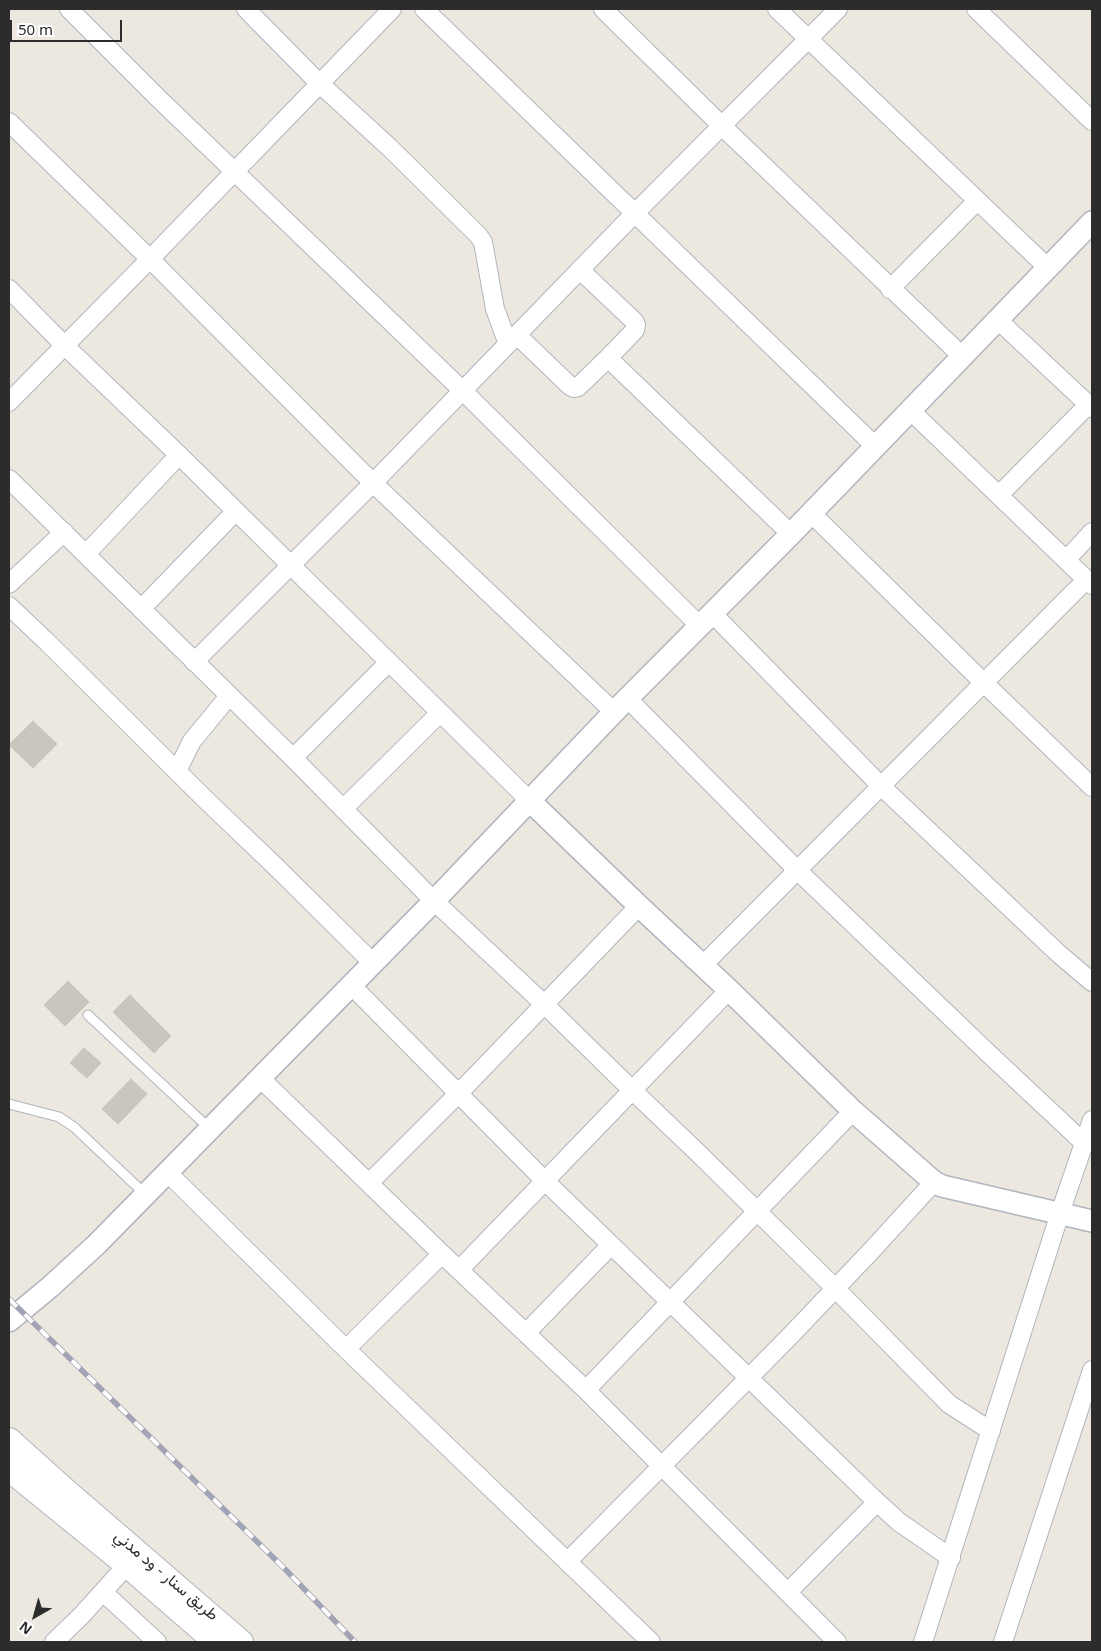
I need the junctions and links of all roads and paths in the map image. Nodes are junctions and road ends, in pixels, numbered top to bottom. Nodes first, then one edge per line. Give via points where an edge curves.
1 (69, 9) edge
2 (246, 9) edge
3 (392, 9) edge
4 (424, 9) edge
5 (603, 9) edge
6 (777, 9) edge
7 (838, 9) edge
8 (976, 9) edge
9 (808, 39) junction
10 (319, 83) junction
11 (1092, 121) edge
12 (9, 122) edge
13 (722, 126) junction
14 (235, 170) junction
15 (976, 200) junction
16 (635, 213) junction
17 (1089, 232) edge
18 (150, 259) junction
19 (1048, 268) junction
20 (580, 270) junction
21 (9, 289) edge
22 (890, 289) junction
23 (998, 320) junction
24 (513, 340) junction
25 (65, 346) junction
26 (963, 357) junction
27 (608, 358) junction
28 (463, 391) junction
29 (9, 402) edge
30 (1091, 406) edge
31 (910, 411) junction
32 (876, 447) junction
33 (179, 455) junction
34 (9, 479) edge
35 (373, 483) junction
36 (998, 495) junction
37 (236, 511) junction
38 (811, 513) junction
39 (64, 532) junction
40 (1092, 532) edge
41 (791, 534) junction
42 (86, 554) junction
43 (1066, 560) junction
44 (291, 566) junction
45 (1089, 583) edge
46 (9, 584) edge
47 (9, 606) edge
48 (142, 610) junction
49 (706, 620) junction
50 (194, 662) junction
51 (389, 662) junction
52 (984, 683) junction
53 (228, 696) junction
54 (620, 705) junction
55 (440, 713) junction
56 (293, 758) junction
57 (177, 771) junction
58 (880, 786) junction
59 (1092, 787) edge
60 (530, 800) junction
61 (343, 809) junction
62 (797, 870) junction
63 (434, 901) junction
64 (639, 906) junction
65 (373, 963) junction
66 (702, 966) junction
67 (1092, 982) edge
68 (351, 985) junction
69 (729, 990) junction
70 (544, 1004) junction
71 (88, 1015) dead end
72 (260, 1078) junction
73 (632, 1092) junction
74 (458, 1094) junction
75 (9, 1104) edge
76 (853, 1112) junction
77 (1092, 1120) edge
78 (209, 1128) junction
79 (1084, 1143) junction
80 (167, 1172) junction
81 (545, 1181) junction
82 (370, 1182) junction
83 (934, 1182) junction
84 (145, 1194) junction
85 (757, 1211) junction
86 (1060, 1213) junction
87 (1092, 1221) edge
88 (611, 1245) junction
89 (442, 1254) junction
90 (460, 1270) junction
91 (835, 1288) junction
92 (669, 1302) junction
93 (10, 1327) edge
94 (526, 1333) junction
95 (346, 1349) junction
96 (1092, 1370) edge
97 (749, 1378) junction
98 (586, 1390) junction
99 (991, 1431) junction
100 (9, 1440) edge
101 (662, 1466) junction
102 (9, 1469) edge
103 (877, 1502) junction
104 (84, 1518) junction
105 (951, 1558) junction
106 (568, 1561) junction
107 (127, 1565) junction
108 (103, 1592) junction
109 (788, 1592) junction
110 (54, 1642) edge
111 (157, 1642) edge
112 (216, 1642) edge
113 (241, 1642) edge
114 (651, 1642) edge
115 (837, 1642) edge
116 (923, 1642) edge
117 (1003, 1642) edge

1 - 14 street
2 - 10 street
3 - 10 street
4 - 16 street
5 - 13 street
6 - 9 street
7 - 9 street
8 - 11 street
9 - 13 street
9 - 15 street
10 - 14 street
10 - 24 street via 478,235 483,242 495,309
12 - 18 street
13 - 16 street
13 - 22 street
14 - 18 street
14 - 28 street
15 - 19 street
15 - 22 street
16 - 20 street
16 - 32 street
17 - 19 street
18 - 25 street
18 - 35 street
19 - 23 street
20 - 24 street
20 - 27 street via 636,326
21 - 25 street
22 - 26 street
23 - 26 street
23 - 30 street
24 - 27 street via 574,388
24 - 28 street
25 - 29 street
25 - 33 street
26 - 31 street
27 - 41 street
28 - 35 street
28 - 49 street
30 - 36 street
31 - 32 street
31 - 36 street
32 - 38 street
33 - 37 street
33 - 42 street
34 - 39 street
35 - 44 street
35 - 54 street
36 - 43 street
37 - 44 street
37 - 48 street
38 - 41 street
38 - 52 street
39 - 42 street
39 - 46 street
40 - 43 street
41 - 49 street
42 - 48 street
43 - 45 street
44 - 50 street
44 - 51 street
45 - 52 street
47 - 57 street
48 - 50 street
49 - 54 street
49 - 58 street
50 - 53 street
51 - 55 street
51 - 56 street
52 - 58 street
52 - 59 street
53 - 56 street
53 - 57 street via 192,741
54 - 60 street
54 - 62 street
55 - 60 street
55 - 61 street
56 - 61 street
57 - 65 street
58 - 62 street
58 - 67 street
60 - 63 street
60 - 64 street
61 - 63 street
62 - 66 street
62 - 79 street
63 - 65 street
63 - 70 street
64 - 66 street
64 - 70 street
65 - 68 street
66 - 69 street
68 - 72 street
68 - 74 street
69 - 73 street
69 - 76 street
70 - 73 street
70 - 74 street
71 - 78 lane
72 - 78 street
72 - 82 street
73 - 81 street
73 - 85 street
74 - 81 street
74 - 82 street
75 - 84 lane via 59,1117 74,1127
76 - 83 street
76 - 85 street
77 - 79 street
78 - 80 street
79 - 86 street
80 - 84 street
80 - 95 street
81 - 88 street
81 - 90 street
82 - 89 street
83 - 86 street
83 - 91 street
84 - 93 street
85 - 91 street
85 - 92 street
86 - 87 street
86 - 99 street
88 - 92 street
88 - 94 street
89 - 90 street
89 - 95 street
90 - 94 street
91 - 97 street
91 - 99 street via 949,1404
92 - 97 street
92 - 98 street
94 - 98 street
95 - 106 street
96 - 117 street
97 - 101 street
97 - 103 street
98 - 101 street
99 - 105 street
100 - 104 main road
101 - 106 street
101 - 109 street
102 - 104 main road
103 - 105 street via 899,1522
103 - 109 street
104 - 107 main road, طريق سنار - ود مدني
104 - 113 main road, طريق سنار - ود مدني
105 - 116 street
106 - 114 street
107 - 108 street
107 - 112 main road, طريق سنار - ود مدني
108 - 110 street
108 - 111 street
109 - 115 street

